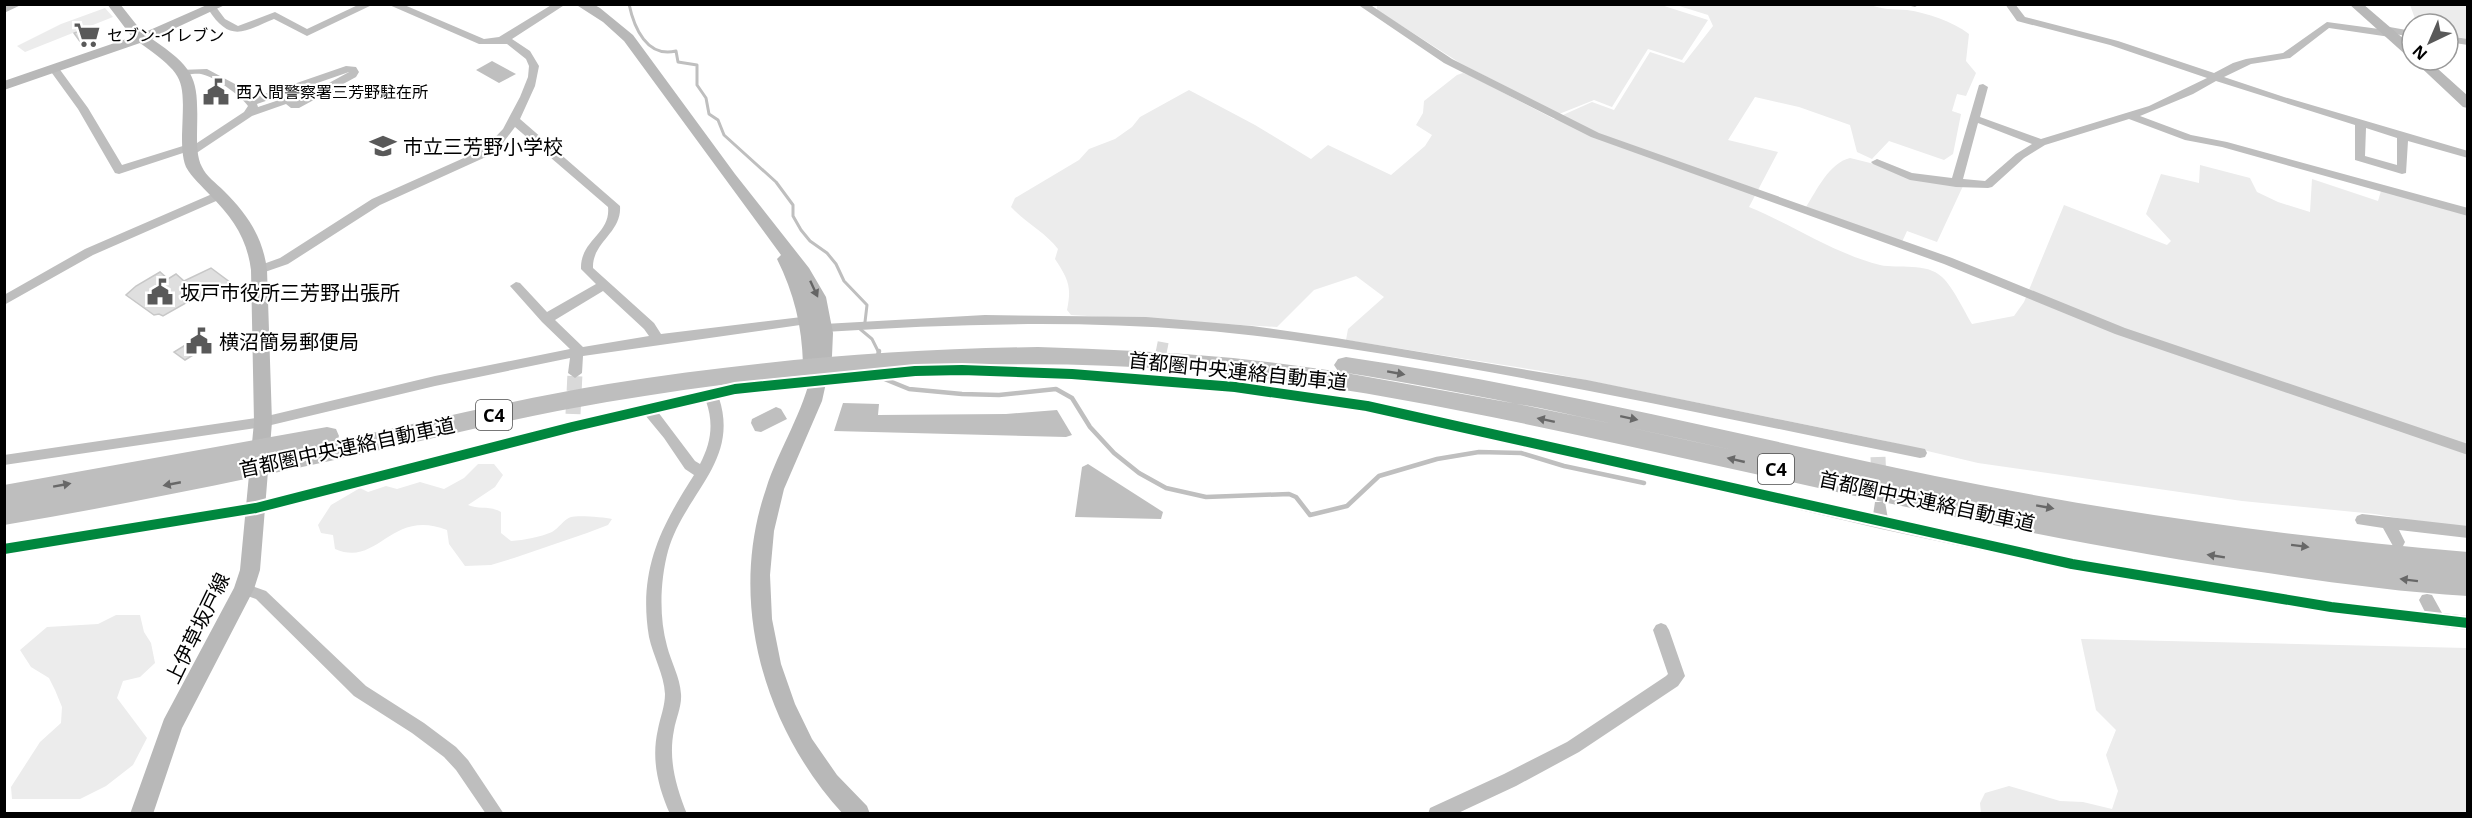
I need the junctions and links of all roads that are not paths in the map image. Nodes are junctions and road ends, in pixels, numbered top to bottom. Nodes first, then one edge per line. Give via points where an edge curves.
1 (18, 4) edge
2 (113, 4) edge
3 (369, 4) edge
4 (392, 4) edge
5 (561, 4) edge
6 (581, 4) edge
7 (1362, 4) edge
8 (1908, 4) edge
9 (1916, 4) edge
10 (2010, 4) edge
11 (2355, 4) edge
12 (217, 7) edge
13 (4, 10) edge
14 (2387, 31) junction
15 (2400, 33) edge
16 (142, 38) junction
17 (502, 40) junction
18 (2400, 43) edge
19 (54, 69) junction
20 (183, 72) junction
21 (2433, 72) edge
22 (2215, 77) junction
23 (4, 86) edge
24 (1983, 87) dead end
25 (252, 102) junction
26 (2468, 104) edge
27 (248, 114) junction
28 (2128, 115) junction
29 (1974, 118) junction
30 (513, 119) junction
31 (2361, 123) junction
32 (2403, 136) junction
33 (2041, 143) junction
34 (191, 149) junction
35 (2468, 155) edge
36 (1877, 162) dead end
37 (1956, 183) junction
38 (219, 195) junction
39 (2468, 212) edge
40 (260, 270) junction
41 (603, 285) junction
42 (516, 286) dead end
43 (4, 301) edge
44 (546, 319) junction
45 (817, 324) junction
46 (658, 339) junction
47 (1086, 349) junction
48 (578, 352) junction
49 (574, 373) tunnel mouth
50 (710, 378) junction
51 (817, 379) junction
52 (647, 408) junction
53 (263, 422) junction
54 (2468, 450) edge
55 (1920, 453) dead end
56 (4, 460) edge
57 (231, 464) junction
58 (701, 472) junction
59 (4, 495) edge
60 (1880, 506) dead end
61 (256, 508) junction
62 (4, 515) edge
63 (2362, 520) dead end
64 (1881, 523) junction
65 (2388, 524) junction
66 (2468, 532) edge
67 (2398, 542) dead end
68 (4, 549) edge
69 (2468, 563) edge
70 (2468, 585) edge
71 (244, 589) junction
72 (2427, 600) dead end
73 (2438, 620) junction
74 (2468, 623) edge
75 (1661, 630) dead end
76 (141, 813) edge
77 (496, 813) edge
78 (679, 813) edge
79 (859, 813) edge
80 (1436, 813) edge

1 - 13 street
2 - 16 street
3 - 12 street via 307,33 275,15 238,30 221,21
4 - 17 street via 478,41
5 - 17 street
6 - 45 street via 606,17 630,38 811,283 818,298
7 - 54 street via 1448,60 1595,135 1948,261 2120,332
8 - 9 street
10 - 22 street via 2021,20 2114,44
11 - 14 street
12 - 16 street
14 - 15 street
14 - 18 street
14 - 22 street via 2327,25 2286,56 2250,61
16 - 19 street
16 - 20 street
17 - 30 street via 524,50 535,68
19 - 23 street
19 - 34 street via 83,108 119,170
20 - 25 street via 203,71 244,93
20 - 34 street, 上伊草坂戸線 via 190,93
21 - 26 street
22 - 28 street via 2153,108
22 - 31 street
24 - 29 street
25 - 27 street
25 - 27 street via 345,69 354,72 295,106 288,100
27 - 34 street
28 - 33 street
28 - 39 street via 2189,138
29 - 33 street
29 - 37 street
30 - 40 street via 489,151 376,202 293,255
30 - 41 street via 614,206 612,226 586,256 587,269
31 - 32 street
31 - 32 street via 2359,158 2402,170
32 - 35 street
33 - 37 street via 1988,184
34 - 38 street, 上伊草坂戸線 via 197,171
36 - 37 street via 1910,176
38 - 40 street, 上伊草坂戸線 via 253,237
38 - 43 street via 89,252
40 - 53 street, 上伊草坂戸線
41 - 44 street
41 - 46 street
42 - 44 street
44 - 48 street via 571,340
45 - 46 street
45 - 51 street
45 - 55 street via 1012,319 1165,331 1252,331 1576,383 1878,451
46 - 48 street
47 - 50 highway, 首都圏中央連絡自動車道 / C4 via 816,365
47 -> 69 highway, 首都圏中央連絡自動車道 / C4 via 1272,355 1371,369 1516,395 2110,519 2211,535
70 -> 47 highway, 首都圏中央連絡自動車道 / C4 via 2224,557 2117,539 1367,385
48 - 49 street
48 - 53 street
50 - 51 street
50 - 52 street
50 - 57 highway, 首都圏中央連絡自動車道 / C4 via 605,393
50 - 58 street via 720,429 711,460
51 - 64 street via 962,370 1157,375 1367,406
51 - 79 street via 772,496 762,536 763,625 782,697 798,734 819,768
52 - 58 street via 690,465
52 - 61 street via 572,420
53 - 56 street
53 - 61 street, 上伊草坂戸線
59 -> 57 highway, 首都圏中央連絡自動車道 / C4
57 -> 62 highway, 首都圏中央連絡自動車道 / C4
58 - 78 street via 671,522 660,551 655,597 658,644 673,692 663,761 667,788
60 - 64 street
61 - 68 street
61 - 71 street, 上伊草坂戸線 via 250,570
63 - 65 street
64 - 73 street via 2168,581
65 - 66 street
65 - 67 street
71 - 76 street, 上伊草坂戸線 via 172,726
71 - 77 street via 261,595 360,691 450,752
72 - 73 street
73 - 74 street
75 - 80 street via 1677,676 1672,681 1574,747

